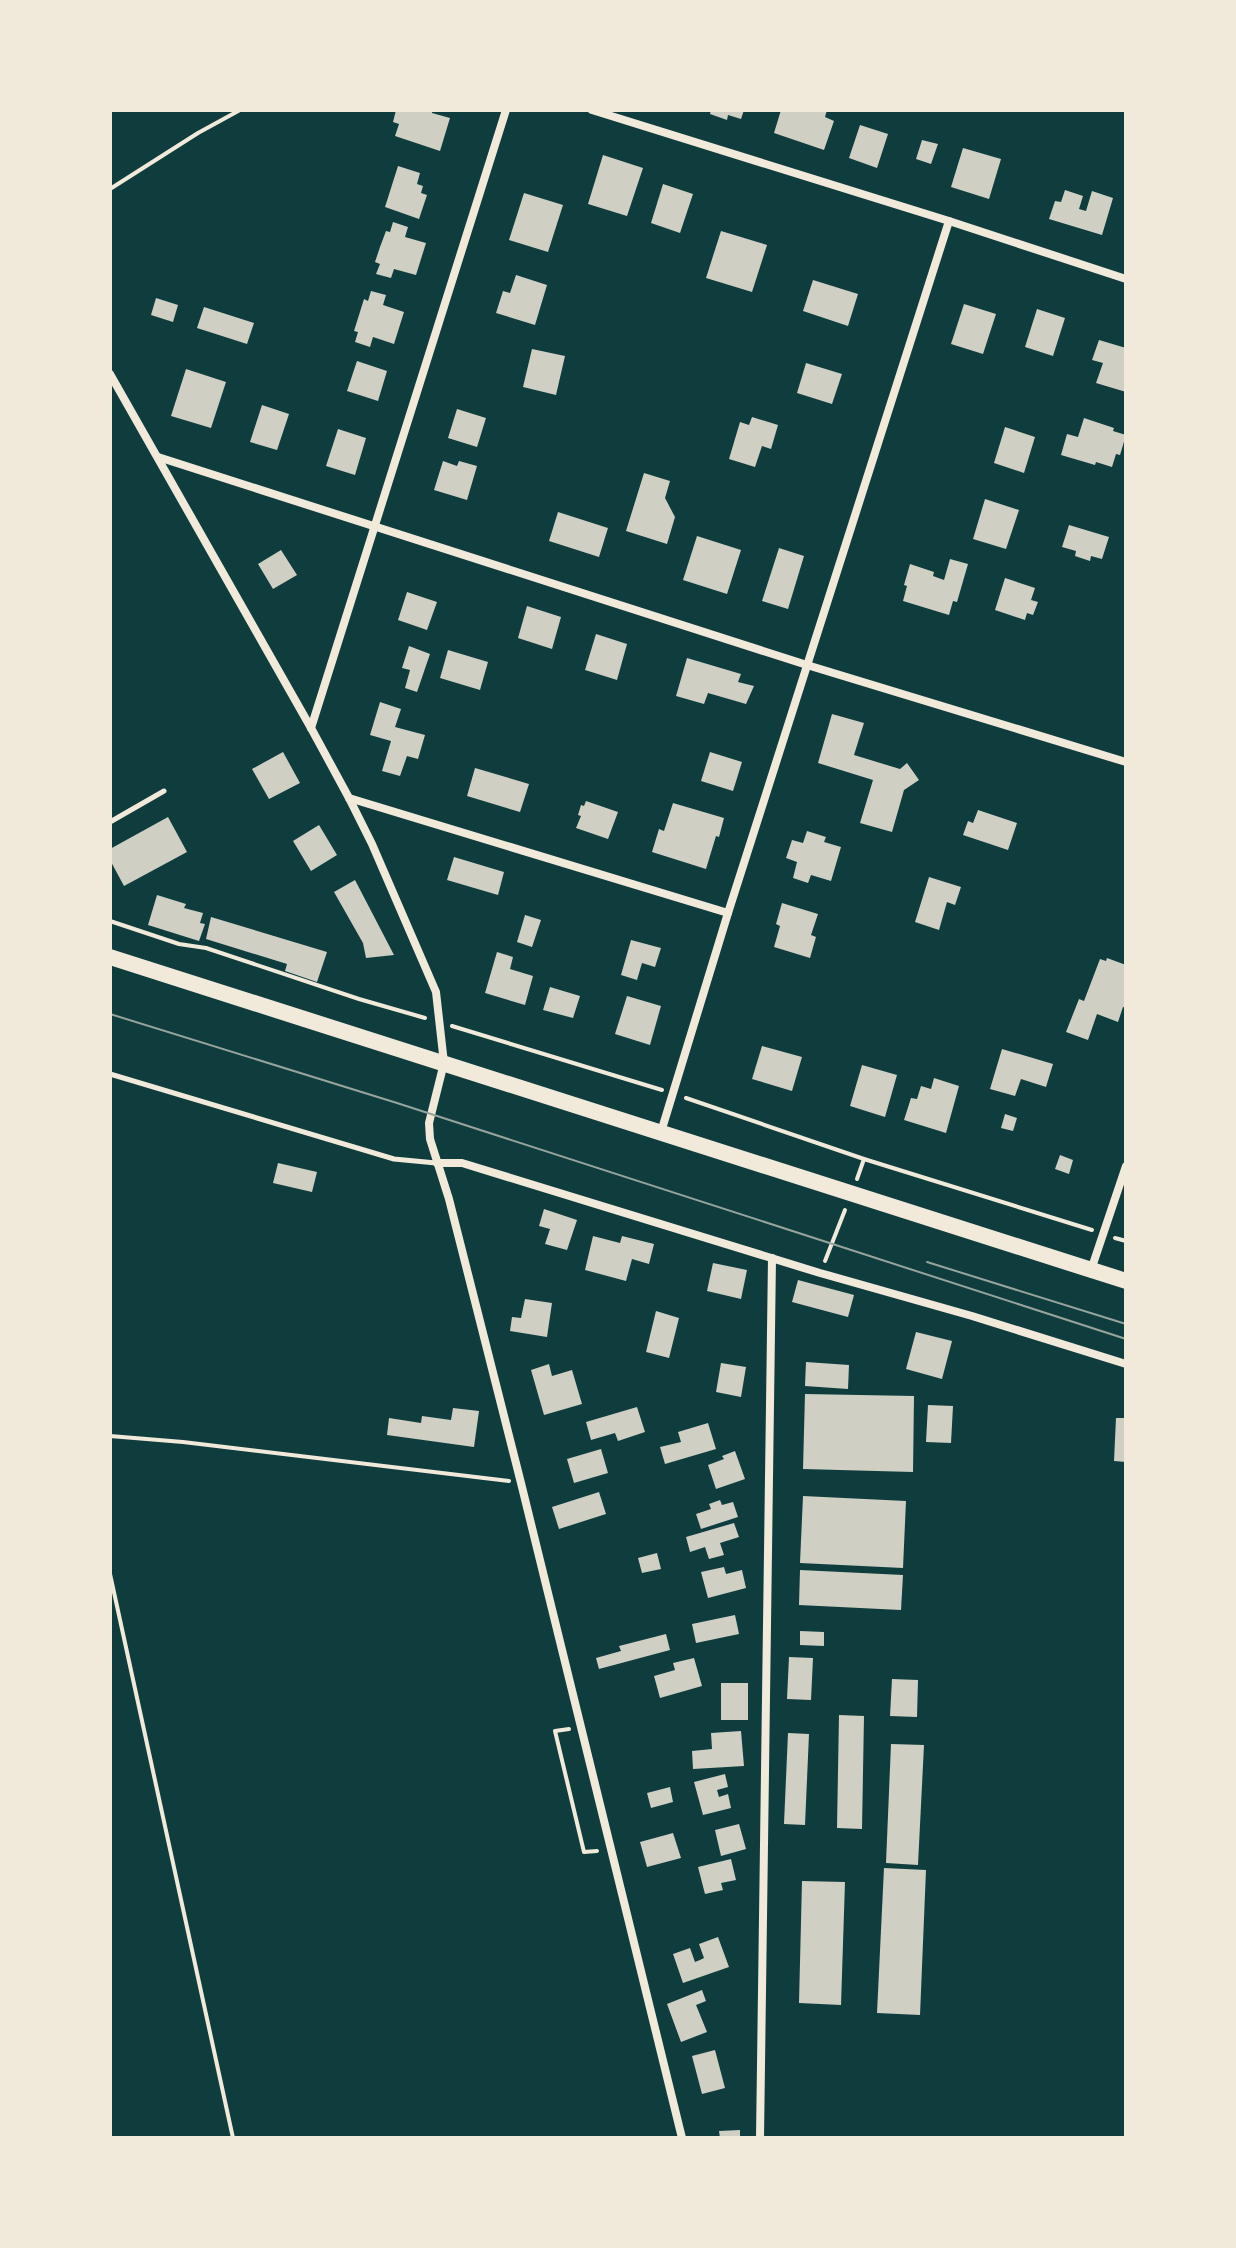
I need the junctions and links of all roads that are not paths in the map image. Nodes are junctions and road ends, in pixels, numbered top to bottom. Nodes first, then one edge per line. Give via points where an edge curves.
1 (506, 110) edge
2 (592, 110) edge
3 (949, 221) junction
4 (1126, 279) edge
5 (110, 374) edge
6 (157, 457) junction
7 (375, 528) junction
8 (807, 665) junction
9 (311, 728) junction
10 (1126, 762) edge
11 (164, 791) dead end
12 (349, 798) junction
13 (110, 822) edge
14 (728, 913) junction
15 (110, 957) edge
16 (444, 1063) junction
17 (110, 1074) edge
18 (661, 1132) junction
19 (437, 1163) junction
20 (1126, 1166) edge
21 (772, 1258) junction
22 (1091, 1270) junction
23 (1126, 1281) edge
24 (1126, 1364) edge
25 (682, 2138) edge
26 (760, 2138) edge

1 - 7 street
2 - 3 street
3 - 4 street
3 - 8 street
5 - 6 street
6 - 7 street
6 - 9 street
7 - 8 street
7 - 9 street
8 - 10 street
8 - 14 street
9 - 12 street
11 - 13 lane
12 - 14 street
12 - 16 street via 436,992
14 - 18 street
15 - 16 main road
16 - 18 main road
16 - 19 street via 429,1123
17 - 19 lane via 394,1159
18 - 22 main road
19 - 21 street via 462,1163
19 - 25 street
20 - 22 street
21 - 24 street
21 - 26 street
22 - 23 main road

